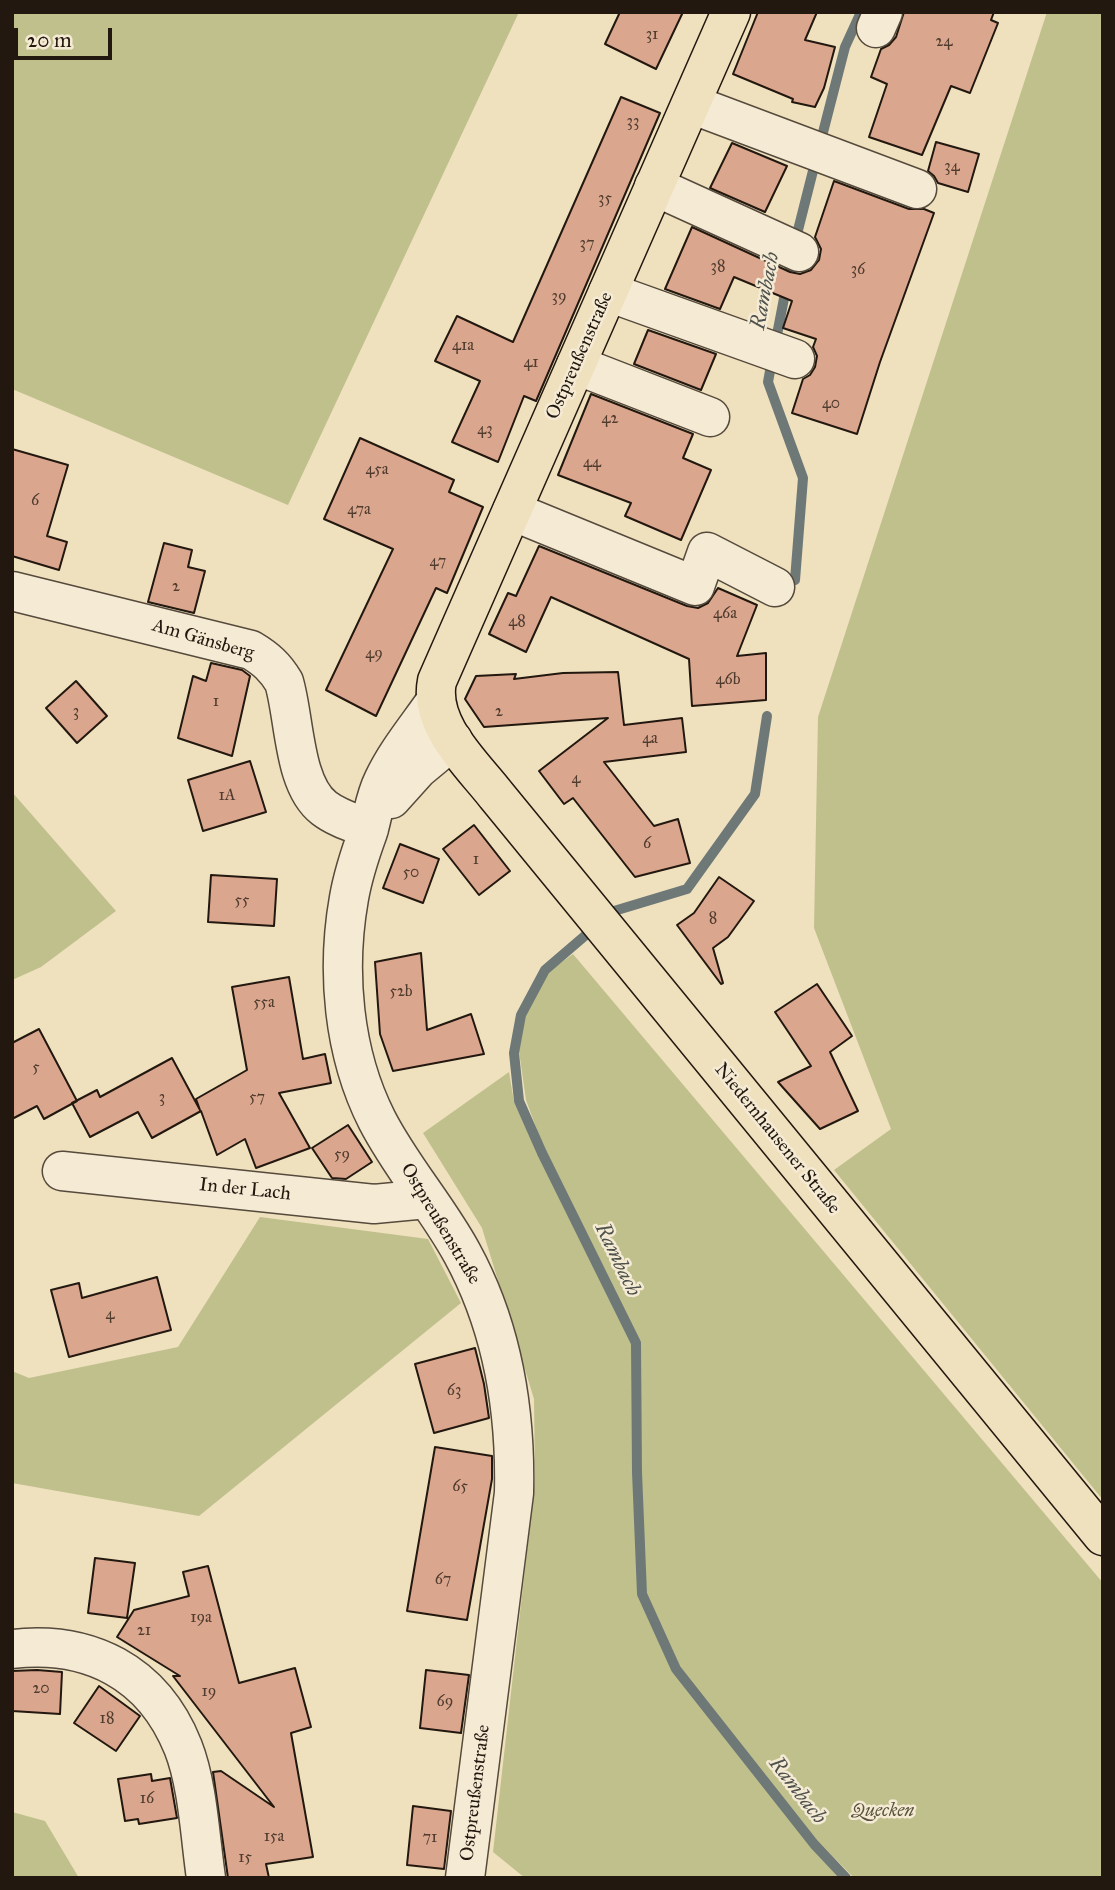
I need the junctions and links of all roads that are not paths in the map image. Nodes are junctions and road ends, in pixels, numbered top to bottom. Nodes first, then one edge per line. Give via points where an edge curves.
1 (731, 12) edge
2 (691, 104) junction
3 (654, 186) junction
4 (917, 189) dead end
5 (793, 249) dead end
6 (608, 292) junction
7 (778, 353) dead end
8 (576, 365) junction
9 (710, 417) dead end
10 (512, 512) junction
11 (775, 587) dead end
12 (12, 591) edge
13 (435, 702) junction
14 (453, 740) junction
15 (369, 829) junction
16 (62, 1171) dead end
17 (427, 1199) junction
18 (1103, 1536) edge
19 (12, 1649) edge
20 (206, 1878) edge
21 (465, 1878) edge

1 - 2 main road, Ostpreußenstraße
2 - 3 main road, Ostpreußenstraße
2 - 4 street
3 - 5 street
3 - 6 main road, Ostpreußenstraße
6 - 7 street
6 - 8 main road, Ostpreußenstraße
8 - 9 street
8 - 10 main road, Ostpreußenstraße
10 - 11 street via 695,586 708,552
10 - 13 main road, Ostpreußenstraße via 437,681
12 - 15 street, Am Gänsberg via 243,648 265,658 284,682 310,793 324,808
13 - 14 main road
13 - 15 street, Ostpreußenstraße via 390,766
14 - 15 street, Ostpreußenstraße via 418,769
14 - 18 main road, Niedernhausener Straße
15 - 17 street, Ostpreußenstraße via 344,928 348,1028 377,1120
16 - 17 street, In der Lach via 374,1203
17 - 21 street, Ostpreußenstraße via 461,1252 494,1328 506,1372 515,1453 514,1493
19 - 20 street via 77,1650 115,1666 143,1686 166,1714 183,1748

